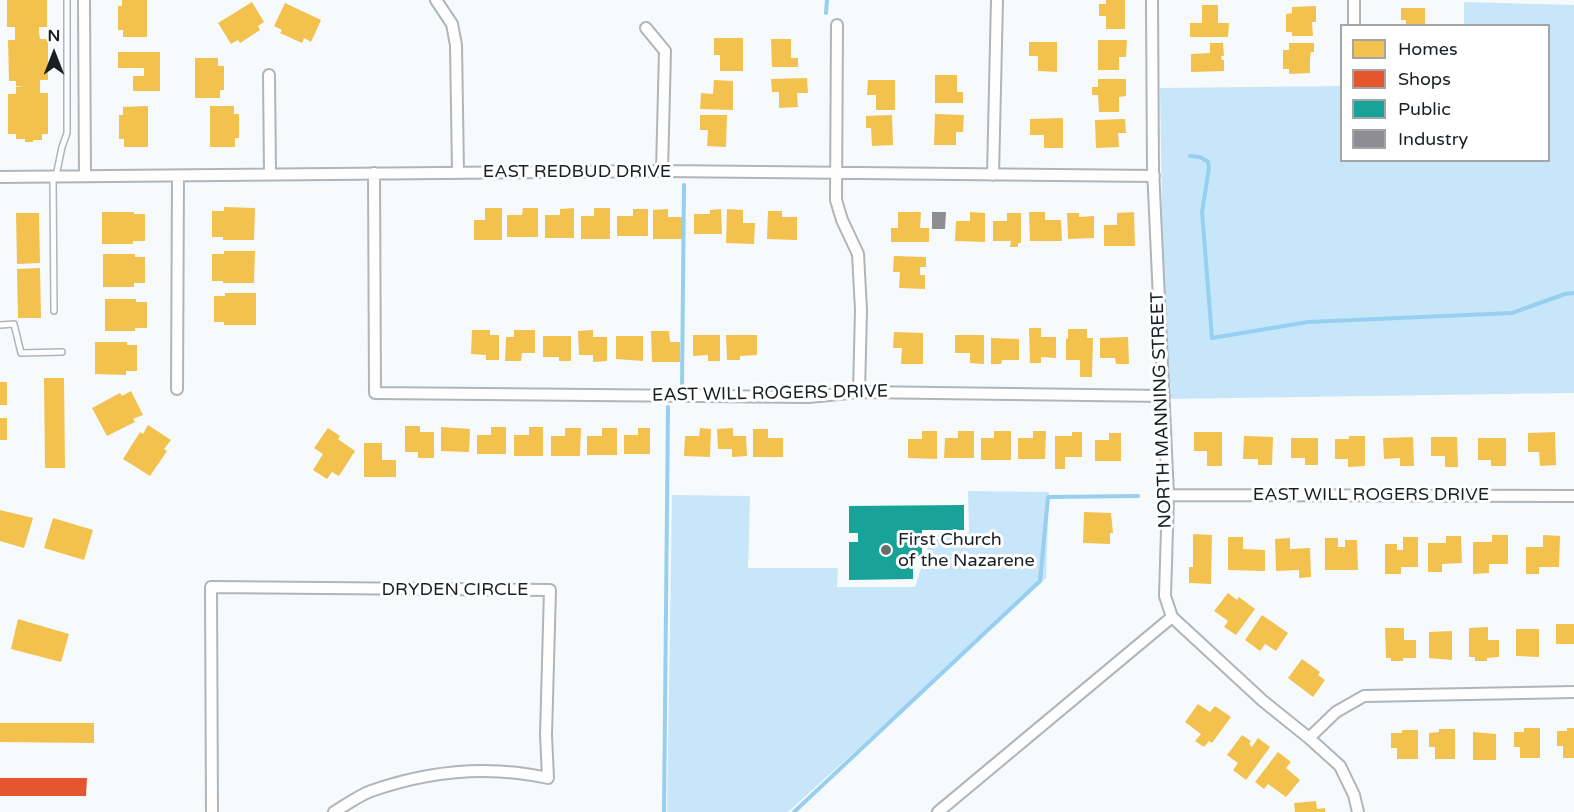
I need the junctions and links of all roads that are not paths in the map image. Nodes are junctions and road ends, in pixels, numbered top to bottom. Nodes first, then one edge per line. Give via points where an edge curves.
1 (67, 0) edge
2 (84, 0) edge
3 (436, 0) edge
4 (997, 0) edge
5 (1152, 0) edge
6 (1354, 0) edge
7 (1354, 24) edge
8 (837, 25) dead end
9 (646, 28) dead end
10 (269, 75) dead end
11 (663, 171) junction
12 (459, 172) junction
13 (374, 173) junction
14 (270, 174) junction
15 (836, 174) junction
16 (993, 175) junction
17 (54, 176) junction
18 (85, 176) junction
19 (178, 176) junction
20 (1154, 176) junction
21 (0, 177) edge
22 (54, 311) dead end
23 (0, 325) edge
24 (62, 352) dead end
25 (177, 389) dead end
26 (859, 392) junction
27 (1164, 396) junction
28 (1168, 495) junction
29 (1574, 496) edge
30 (1172, 616) junction
31 (1574, 692) edge
32 (1309, 738) junction
33 (212, 812) edge
34 (334, 812) edge
35 (938, 812) edge
36 (1358, 812) edge

1 - 17 lane via 67,133
2 - 18 street
3 - 12 street via 452,24 456,45
4 - 16 street
5 - 20 street, NORTH MANNING STREET
6 - 7 street
8 - 15 street
9 - 11 street via 665,51
10 - 14 street
11 - 12 street, EAST REDBUD DRIVE
11 - 15 street, EAST REDBUD DRIVE
12 - 13 street, EAST REDBUD DRIVE
13 - 14 street, EAST REDBUD DRIVE
13 - 26 street, EAST WILL ROGERS DRIVE via 375,393 809,397
14 - 19 street, EAST REDBUD DRIVE
15 - 16 street, EAST REDBUD DRIVE
15 - 26 street via 836,200 858,254
16 - 20 street, EAST REDBUD DRIVE
17 - 18 street, EAST REDBUD DRIVE
17 - 21 street, EAST REDBUD DRIVE
17 - 22 lane
18 - 19 street, EAST REDBUD DRIVE
19 - 25 street
20 - 27 street, NORTH MANNING STREET
23 - 24 lane via 15,324 21,353
26 - 27 street, EAST WILL ROGERS DRIVE
27 - 28 street, NORTH MANNING STREET
28 - 29 street, EAST WILL ROGERS DRIVE
28 - 30 street, NORTH MANNING STREET via 1164,578
30 - 32 street
30 - 35 street
31 - 32 street via 1364,696 1336,712
32 - 36 street via 1340,766
33 - 34 street, DRYDEN CIRCLE via 211,587 550,591 548,778 524,772 441,773 369,792

